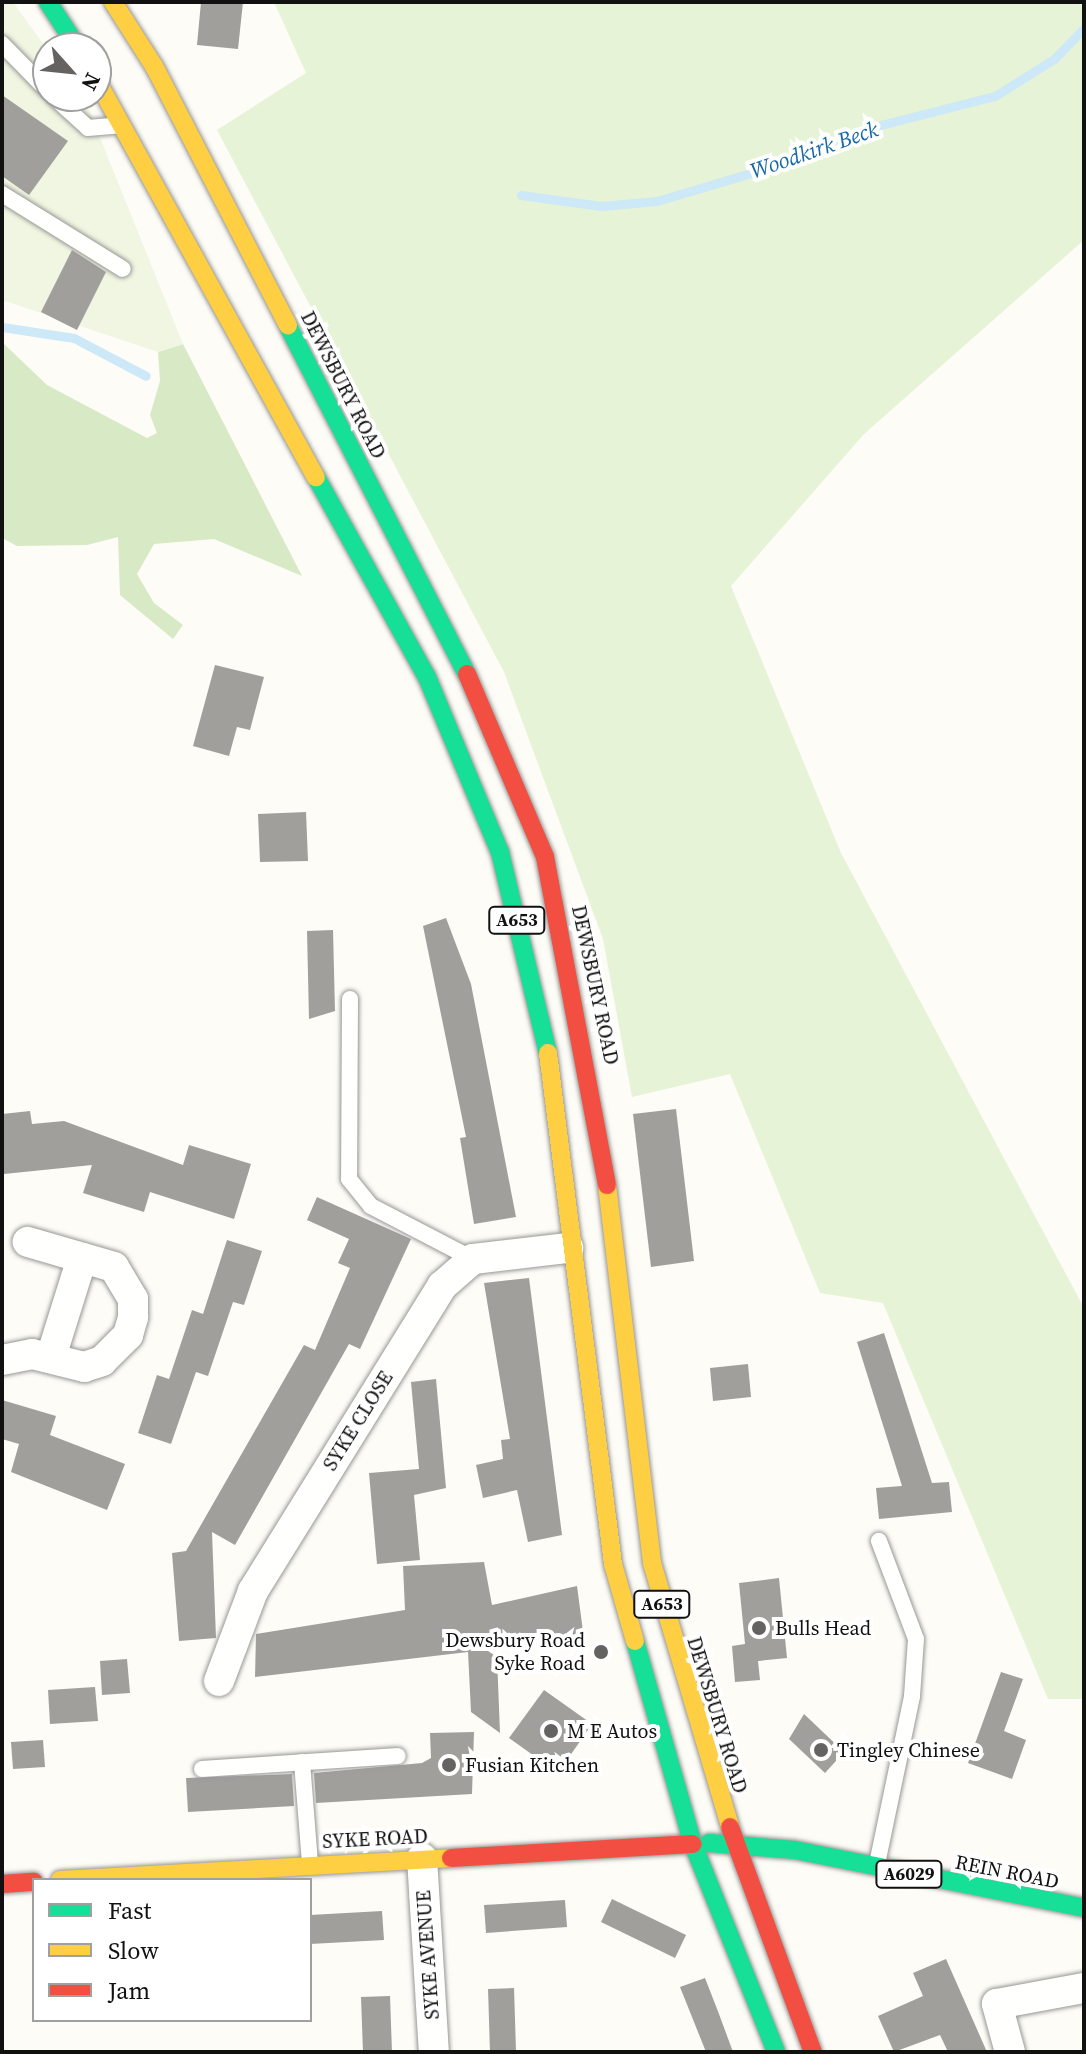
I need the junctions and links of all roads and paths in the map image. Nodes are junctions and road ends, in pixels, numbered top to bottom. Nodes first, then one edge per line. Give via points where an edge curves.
1 (48, 2) edge
2 (113, 2) edge
3 (68, 32) edge
4 (2, 44) edge
5 (32, 75) edge
6 (112, 107) edge
7 (70, 112) edge
8 (122, 125) junction
9 (2, 194) edge
10 (123, 269) dead end
11 (350, 999) dead end
12 (28, 1242) dead end
13 (568, 1248) junction
14 (82, 1258) junction
15 (473, 1259) junction
16 (51, 1357) junction
17 (2, 1360) edge
18 (879, 1541) dead end
19 (219, 1681) dead end
20 (398, 1756) dead end
21 (302, 1762) junction
22 (202, 1769) dead end
23 (734, 1843) junction
24 (693, 1844) junction
25 (422, 1858) junction
26 (310, 1865) junction
27 (877, 1866) junction
28 (93, 1878) edge
29 (32, 1882) edge
30 (2, 1884) edge
31 (1084, 1908) edge
32 (1084, 1988) edge
33 (434, 2052) edge
34 (776, 2052) edge
35 (813, 2052) edge
36 (1010, 2052) edge

1 - 3 main road
2 - 23 main road, DEWSBURY ROAD / A653 via 154,66 474,688 545,857 598,1108 652,1563 682,1688
4 - 5 lane
6 - 8 main road, A653
7 - 8 lane via 88,128
8 - 13 main road, A653 via 427,677 500,852 547,1043
9 - 10 lane
11 - 15 lane via 349,1179 371,1206
12 - 14 street
13 - 15 street
13 - 24 main road, A653 via 613,1564
14 - 16 street
14 - 16 street via 114,1267 126,1281 133,1299 128,1335 102,1361 84,1367
15 - 19 street, SYKE CLOSE via 442,1286 253,1591
16 - 17 street
18 - 27 lane via 916,1639 912,1696
20 - 21 lane
21 - 22 lane
21 - 26 lane
23 - 24 main road, SYKE ROAD
23 - 27 main road, REIN ROAD / A6029
23 - 35 main road, DEWSBURY ROAD / A653
24 - 25 main road, SYKE ROAD
24 - 34 main road, A653
25 - 26 main road, SYKE ROAD
25 - 33 street, SYKE AVENUE
26 - 28 main road, SYKE ROAD
27 - 31 main road, REIN ROAD / A6029
29 - 30 main road
32 - 36 street via 997,2004

